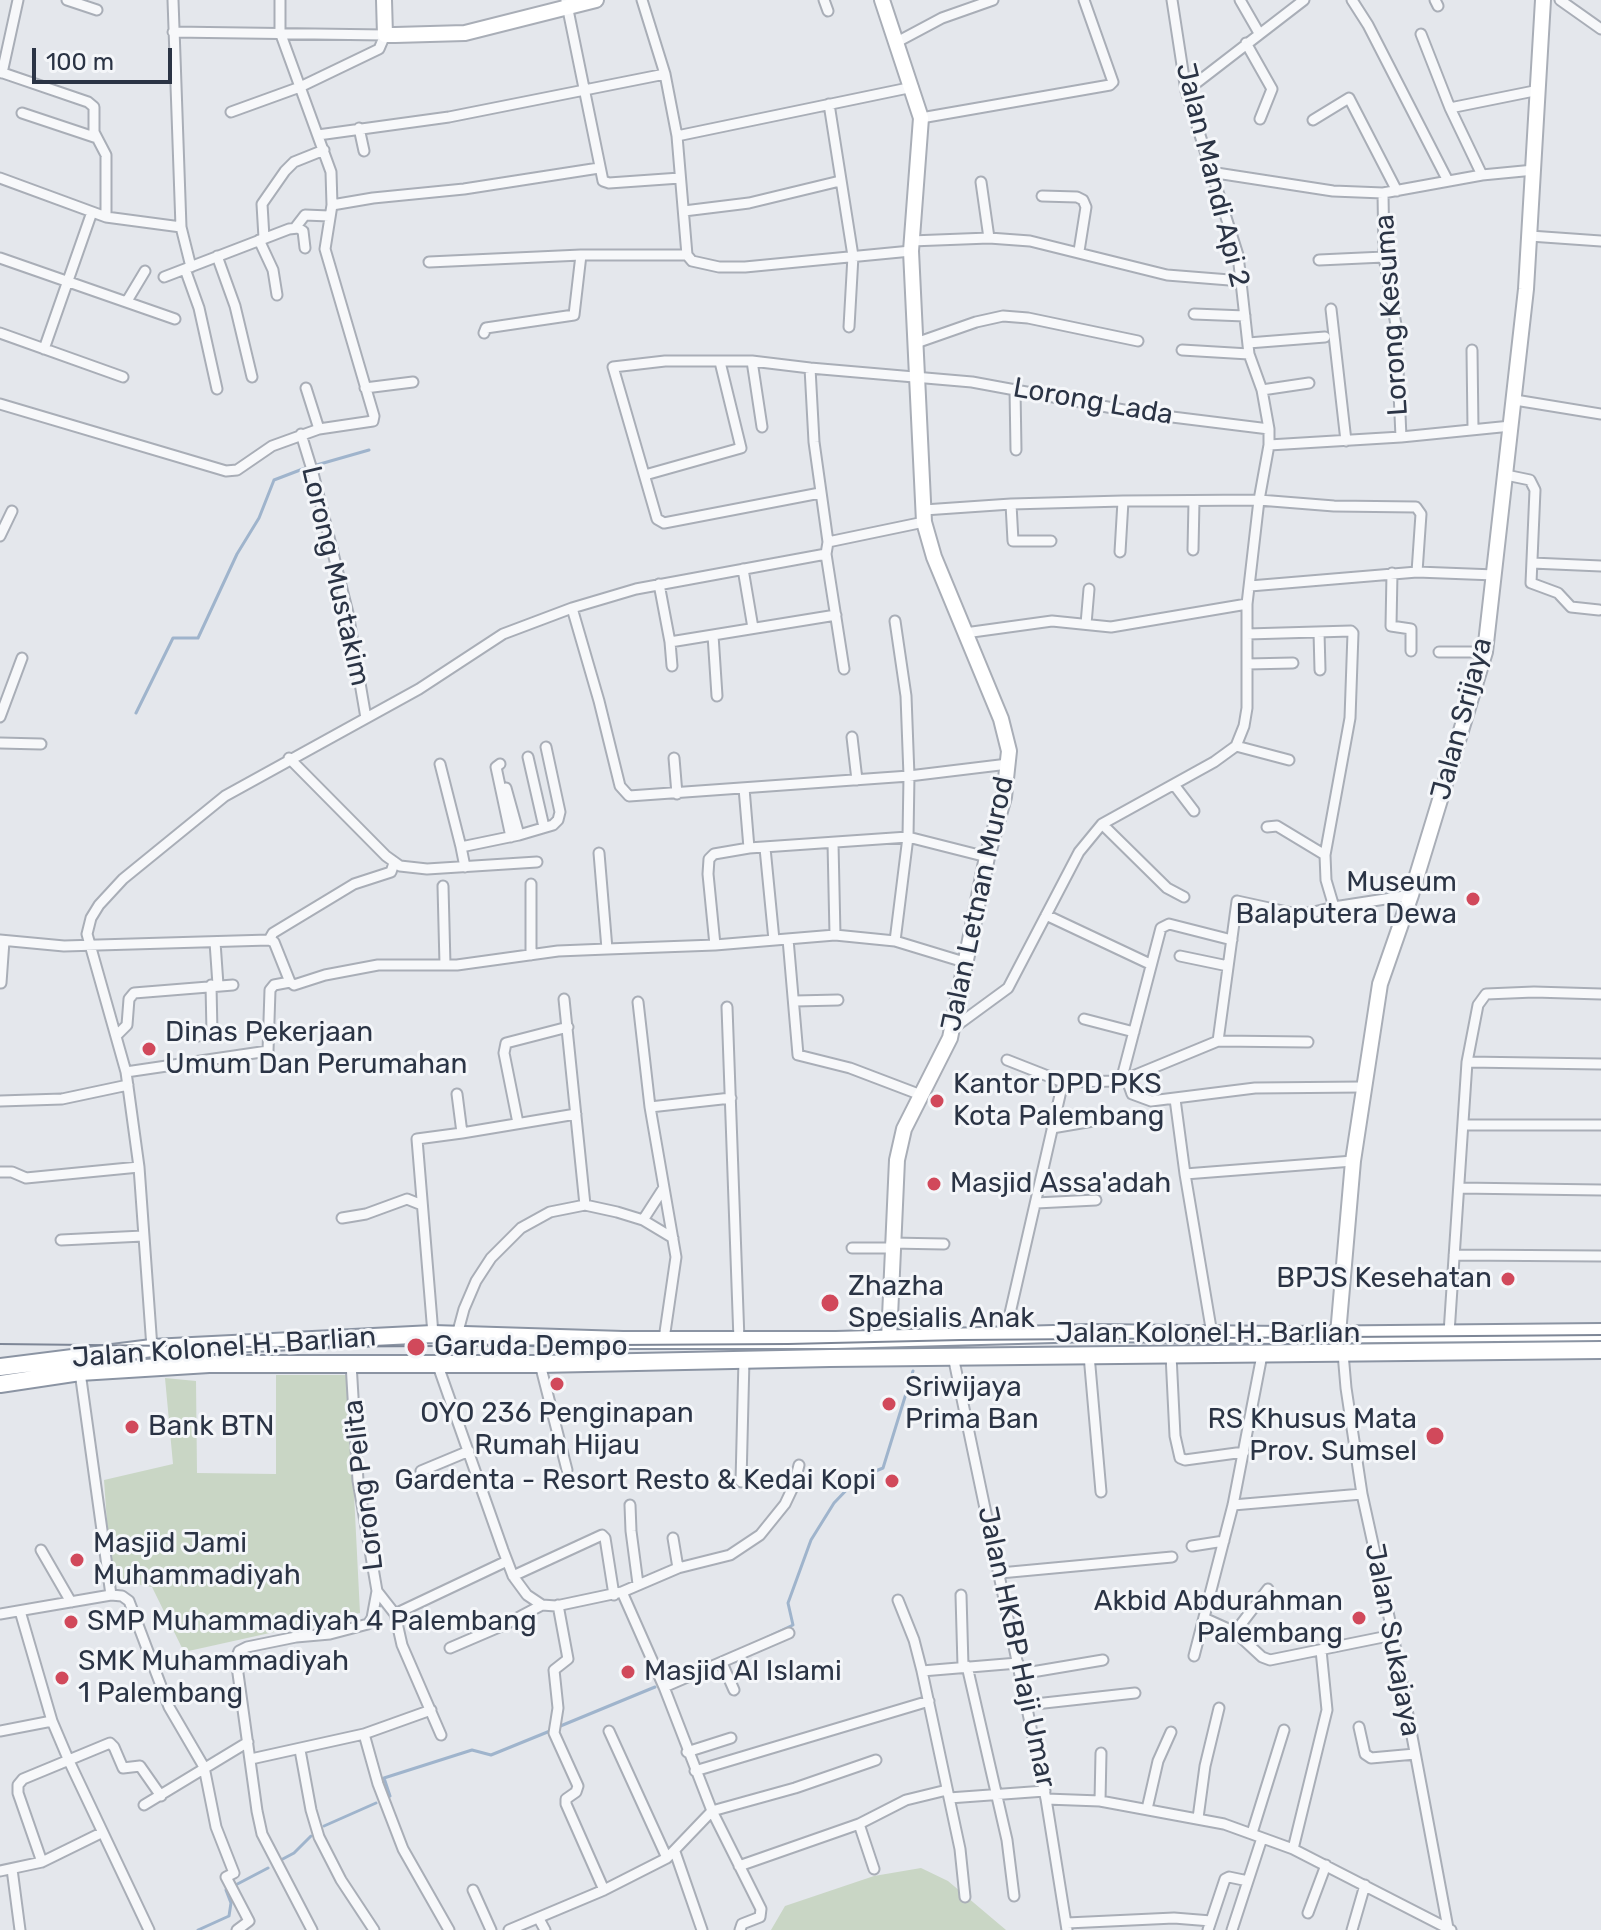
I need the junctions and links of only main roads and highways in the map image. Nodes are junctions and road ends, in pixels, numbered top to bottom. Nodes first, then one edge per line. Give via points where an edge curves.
1 (1601, 1332) edge
2 (623, 1340) junction
3 (1601, 1350) edge
4 (622, 1362) junction
5 (0, 1367) edge
6 (0, 1384) edge

1 - 2 highway, Jalan Kolonel H. Barlian
2 - 4 highway
2 - 5 highway, Jalan Kolonel H. Barlian via 433,1334 152,1348
3 - 4 highway, Jalan Kolonel H. Barlian
4 - 6 highway, Jalan Kolonel H. Barlian via 209,1364 80,1372

